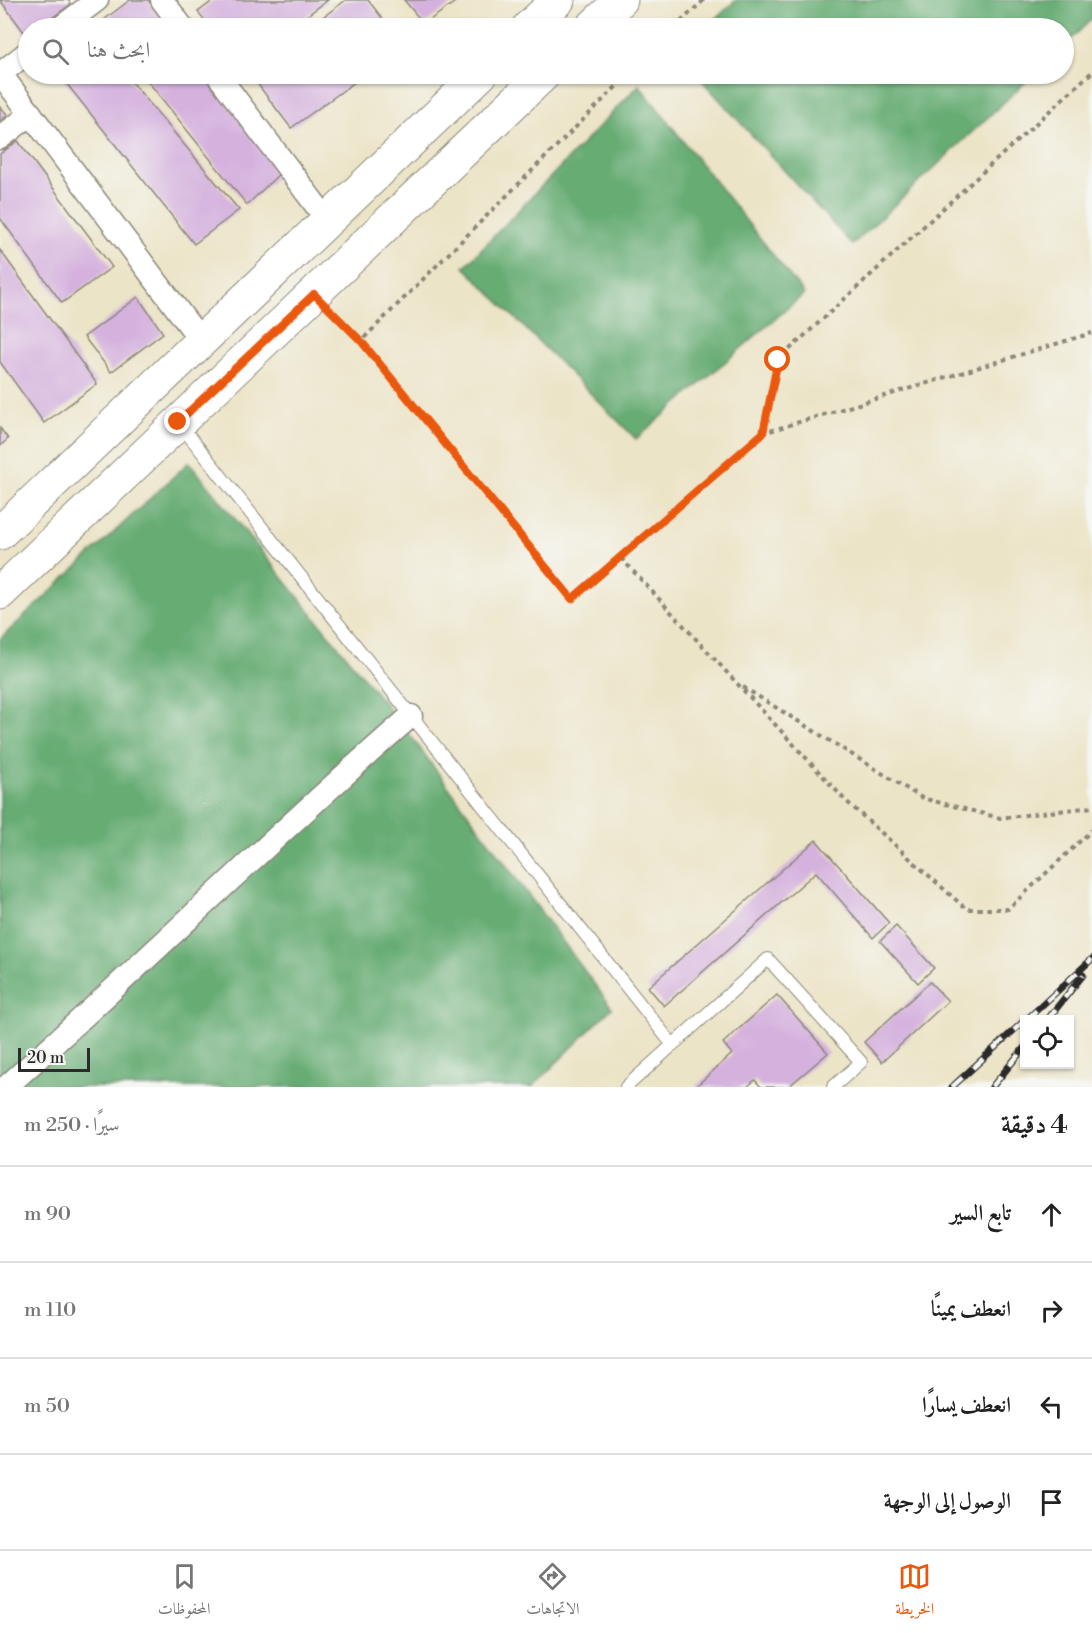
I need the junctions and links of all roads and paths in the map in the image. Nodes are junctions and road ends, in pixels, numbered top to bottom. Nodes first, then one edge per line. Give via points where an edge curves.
1 (97, 0) edge
2 (162, 0) edge
3 (558, 0) edge
4 (621, 0) edge
5 (704, 0) edge
6 (73, 18) edge
7 (176, 18) edge
8 (539, 18) edge
9 (602, 18) edge
10 (685, 18) edge
11 (18, 60) edge
12 (1092, 72) edge
13 (0, 74) edge
14 (225, 84) edge
15 (470, 84) edge
16 (534, 84) edge
17 (618, 84) edge
18 (31, 114) junction
19 (0, 138) edge
20 (327, 220) junction
21 (314, 294) junction
22 (1092, 333) edge
23 (201, 340) junction
24 (361, 341) junction
25 (178, 422) junction
26 (763, 433) junction
27 (0, 533) edge
28 (621, 558) junction
29 (0, 593) edge
30 (737, 683) junction
31 (411, 716) junction
32 (1092, 807) edge
33 (1092, 830) edge
34 (672, 1044) junction
35 (6, 1087) edge
36 (626, 1087) edge
37 (833, 1087) edge

1 - 6 street
2 - 7 street
3 - 8 main road
4 - 9 main road
5 - 10 path
11 - 13 street
12 - 26 path via 778,360
13 - 18 street
14 - 20 street
15 - 20 main road
16 - 21 main road
17 - 24 path
18 - 19 street
18 - 23 street
20 - 23 main road
21 - 24 path
21 - 25 main road
22 - 26 path
23 - 27 main road
24 - 28 path via 572,599
25 - 29 main road
25 - 31 lane
26 - 28 path
28 - 30 path
30 - 32 path via 922,798 1000,818
30 - 33 path via 845,800 966,909 1008,909
31 - 34 lane
31 - 35 street
34 - 36 lane
34 - 37 lane via 768,959 861,1062

